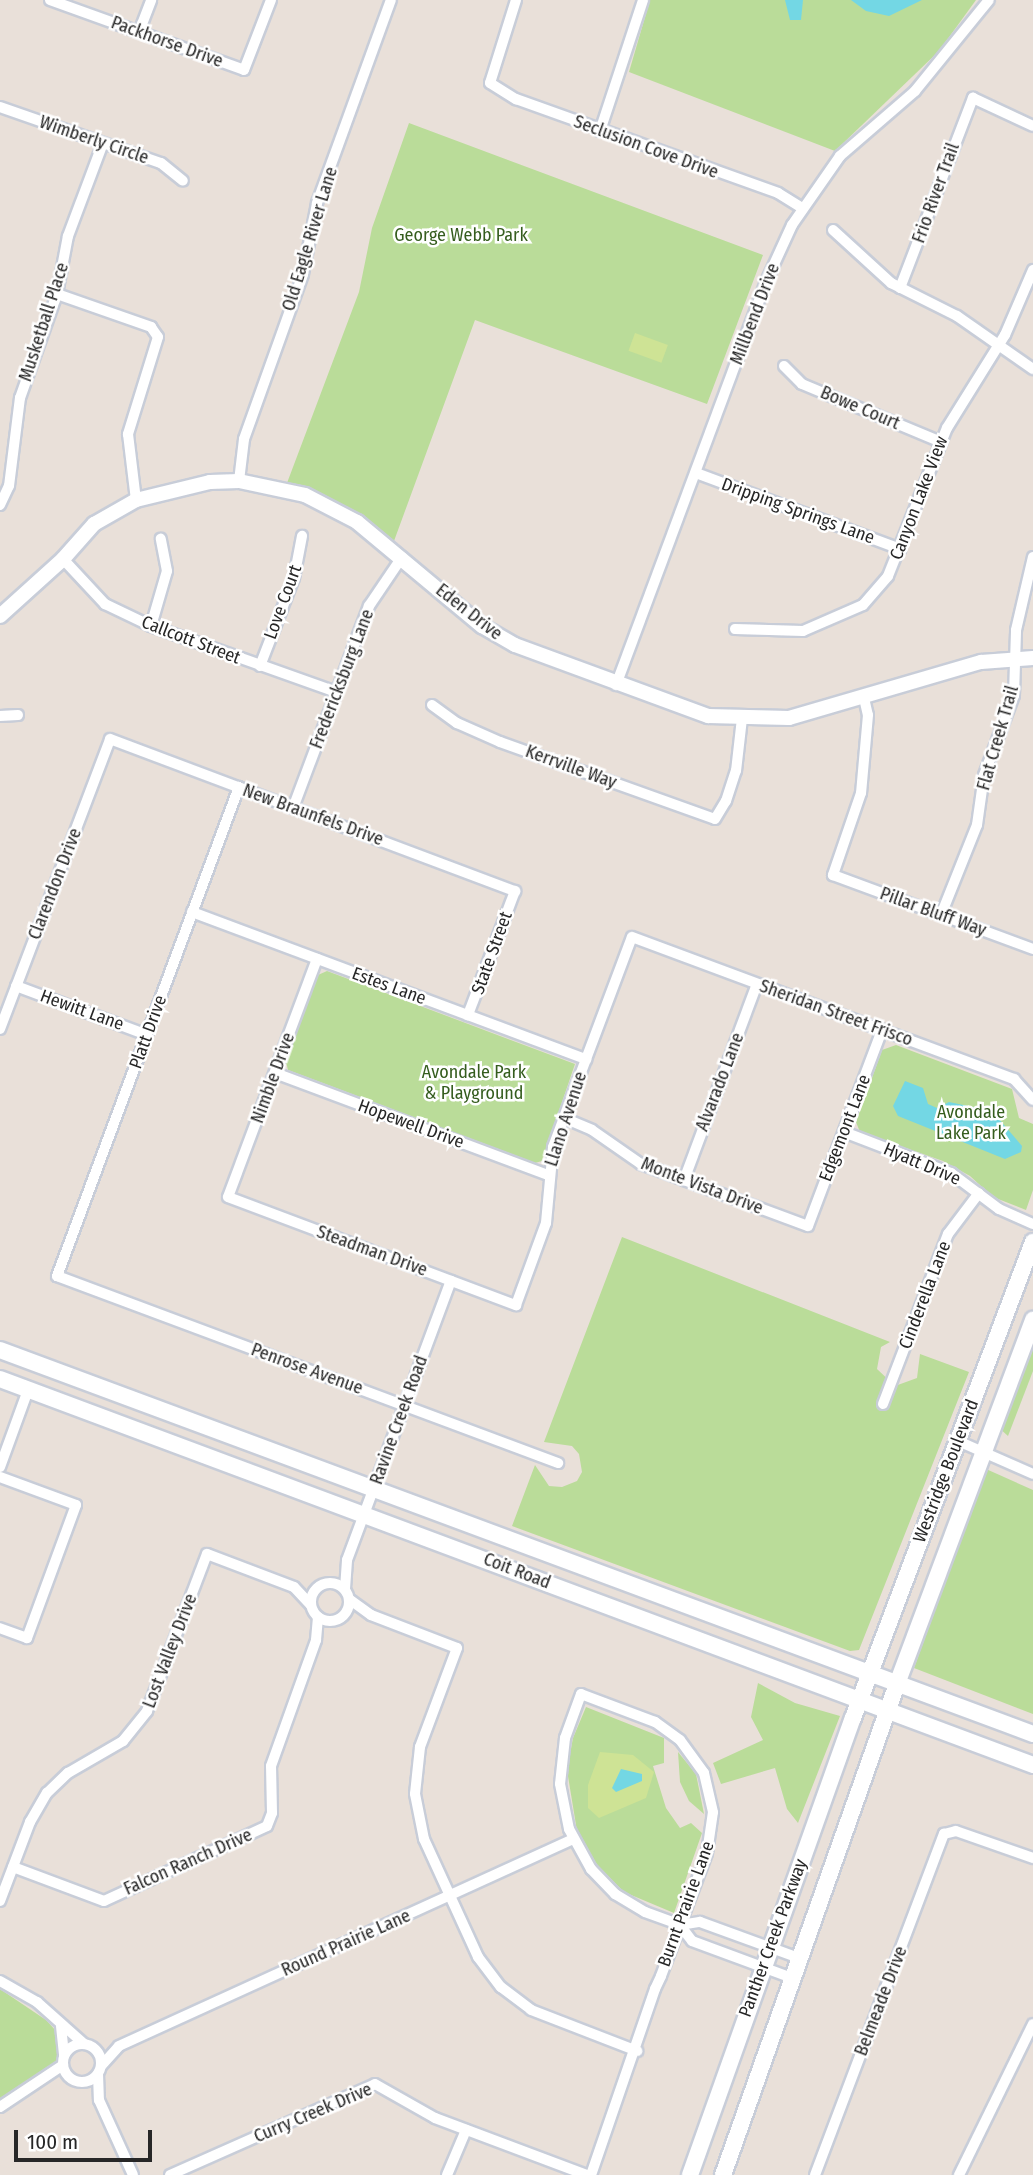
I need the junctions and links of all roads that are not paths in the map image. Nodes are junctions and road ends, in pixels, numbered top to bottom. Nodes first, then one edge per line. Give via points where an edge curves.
1 (50, 0) edge
2 (151, 0) edge
3 (271, 0) edge
4 (391, 0) edge
5 (516, 0) edge
6 (643, 0) edge
7 (989, 0) edge
8 (139, 32) junction
9 (0, 107) edge
10 (1033, 126) edge
11 (600, 131) junction
12 (103, 143) junction
13 (183, 181) dead end
14 (802, 208) junction
15 (834, 230) dead end
16 (1033, 270) edge
17 (900, 288) junction
18 (57, 294) junction
19 (997, 347) junction
20 (784, 366) dead end
21 (1033, 369) edge
22 (941, 442) junction
23 (696, 473) junction
24 (239, 481) junction
25 (136, 500) junction
26 (0, 505) edge
27 (302, 536) dead end
28 (160, 539) dead end
29 (900, 549) junction
30 (402, 557) junction
31 (1033, 557) edge
32 (63, 559) junction
33 (0, 616) edge
34 (151, 626) junction
35 (735, 629) dead end
36 (1017, 658) junction
37 (1033, 658) edge
38 (260, 666) junction
39 (616, 685) junction
40 (336, 692) junction
41 (864, 698) junction
42 (432, 705) dead end
43 (18, 715) dead end
44 (0, 716) edge
45 (742, 718) junction
46 (110, 739) joint
47 (239, 788) junction
48 (293, 807) junction
49 (515, 891) joint
50 (192, 912) junction
51 (941, 915) junction
52 (632, 937) joint
53 (1033, 949) edge
54 (317, 959) junction
55 (757, 984) junction
56 (16, 986) junction
57 (468, 1016) junction
58 (0, 1029) edge
59 (882, 1030) junction
60 (147, 1035) junction
61 (586, 1059) junction
62 (275, 1073) junction
63 (1033, 1100) edge
64 (565, 1118) junction
65 (844, 1132) junction
66 (548, 1175) junction
67 (684, 1180) junction
68 (979, 1193) junction
69 (228, 1197) joint
70 (1033, 1224) edge
71 (808, 1226) joint
72 (1033, 1242) edge
73 (57, 1276) joint
74 (451, 1281) junction
75 (516, 1305) joint
76 (1033, 1320) edge
77 (0, 1350) edge
78 (37, 1364) junction
79 (0, 1379) edge
80 (28, 1390) junction
81 (883, 1404) dead end
82 (404, 1406) junction
83 (958, 1441) junction
84 (984, 1450) junction
85 (558, 1463) dead end
86 (0, 1467) edge
87 (1033, 1474) edge
88 (0, 1477) edge
89 (374, 1489) junction
90 (365, 1514) junction
91 (347, 1560) junction
92 (323, 1585) junction
93 (294, 1587) junction
94 (347, 1594) junction
95 (311, 1605) junction
96 (371, 1615) junction
97 (318, 1617) junction
98 (340, 1618) junction
99 (0, 1628) edge
100 (316, 1640) junction
101 (870, 1675) junction
102 (897, 1684) junction
103 (860, 1701) junction
104 (890, 1712) junction
105 (1033, 1734) edge
106 (1033, 1765) edge
107 (573, 1839) junction
108 (1033, 1858) edge
109 (13, 1867) junction
110 (449, 1896) junction
111 (0, 1901) edge
112 (680, 1925) junction
113 (769, 1947) junction
114 (799, 1958) junction
115 (762, 1967) junction
116 (792, 1978) junction
117 (0, 1981) edge
118 (1033, 2024) edge
119 (61, 2026) junction
120 (87, 2044) junction
121 (119, 2046) junction
122 (637, 2052) junction
123 (64, 2060) junction
124 (100, 2069) junction
125 (74, 2080) junction
126 (40, 2082) junction
127 (99, 2100) junction
128 (0, 2107) edge
129 (466, 2130) junction
130 (133, 2175) edge
131 (170, 2175) edge
132 (447, 2175) edge
133 (589, 2175) edge
134 (690, 2175) edge
135 (723, 2175) edge
136 (816, 2175) edge
137 (959, 2175) edge

1 - 8 street, Packhorse Drive
2 - 8 street
3 - 8 street, Packhorse Drive via 244,70
4 - 24 street, Old Eagle River Lane via 317,203 303,274 244,439
5 - 11 street, Seclusion Cove Drive via 490,83 516,99
6 - 11 street
7 - 14 street, Millbend Drive via 915,92 840,156
9 - 12 street, Wimberly Circle
10 - 17 street, Frio River Trail via 973,98
11 - 14 street, Seclusion Cove Drive via 778,193
12 - 13 street, Wimberly Circle via 162,163
12 - 18 street, Musketball Place via 68,236
14 - 23 street, Millbend Drive via 765,285
15 - 17 street
16 - 19 street, Canyon Lake View
17 - 19 street via 957,316
18 - 25 street via 151,327 158,337 128,434
18 - 26 street, Musketball Place via 20,398 9,486
19 - 21 street
19 - 22 street, Canyon Lake View
20 - 22 street, Bowe Court via 802,384
22 - 29 street, Canyon Lake View
23 - 29 street, Dripping Springs Lane
23 - 39 street, Millbend Drive
24 - 25 street, Eden Drive via 209,482
24 - 30 street, Eden Drive via 271,485 332,508
25 - 32 street, Eden Drive via 94,524
27 - 38 street, Love Court via 294,578
28 - 34 street via 167,571
29 - 35 street, Canyon Lake View via 888,576 863,605 803,631
30 - 39 street, Eden Drive via 498,636
30 - 40 street, Fredericksburg Lane via 369,606
31 - 36 street, Flat Creek Trail via 1016,630
32 - 33 street, Eden Drive
32 - 34 street, Callcott Street via 105,604
34 - 38 street, Callcott Street
36 - 37 street, Eden Drive
36 - 41 street, Eden Drive via 981,662
36 - 51 street, Flat Creek Trail via 1014,695 984,775 977,825
38 - 40 street, Callcott Street
39 - 45 street, Eden Drive via 684,710
40 - 48 street, Fredericksburg Lane
41 - 45 street, Eden Drive via 789,718
41 - 51 street, Pillar Bluff Way via 868,715 861,793 833,875
42 - 45 street, Kerrville Way via 457,723 500,741 715,819 736,771
43 - 44 street
46 - 47 street, New Braunfels Drive
46 - 56 street, Clarendon Drive
47 - 48 street, New Braunfels Drive
47 - 50 street, Platt Drive
48 - 49 street, New Braunfels Drive
49 - 57 street, State Street
50 - 54 street, Estes Lane
50 - 60 street, Platt Drive
51 - 53 street, Pillar Bluff Way
52 - 55 street, Sheridan Street Frisco
52 - 61 street, Llano Avenue
54 - 57 street, Estes Lane
54 - 62 street, Nimble Drive
55 - 59 street, Sheridan Street Frisco
55 - 67 street, Alvarado Lane
56 - 58 street, Clarendon Drive
56 - 60 street, Hewitt Lane
57 - 61 street, Estes Lane
59 - 63 street, Sheridan Street Frisco via 1014,1079
59 - 65 street, Edgemont Lane
60 - 73 street, Platt Drive
61 - 64 street, Llano Avenue
62 - 66 street, Hopewell Drive
62 - 69 street, Nimble Drive
64 - 66 street, Llano Avenue
64 - 67 street, Monte Vista Drive via 592,1130 633,1160
65 - 68 street, Hyatt Drive via 943,1169
65 - 71 street, Edgemont Lane
66 - 75 street, Llano Avenue via 546,1223
67 - 71 street, Monte Vista Drive
68 - 70 street, Hyatt Drive via 999,1209
68 - 81 street, Cinderella Lane via 948,1234
69 - 74 street, Steadman Drive
72 - 83 main road, Westridge Boulevard
73 - 82 street, Penrose Avenue
74 - 75 street, Steadman Drive
74 - 82 street, Ravine Creek Road
76 - 84 main road, Westridge Boulevard
77 - 78 main road, Coit Road
78 - 80 main road
78 - 89 main road, Coit Road
79 - 80 main road, Coit Road
80 - 86 street
80 - 90 main road, Coit Road
82 - 85 street, Penrose Avenue
82 - 89 street, Ravine Creek Road
83 - 84 street
83 - 101 main road, Westridge Boulevard
84 - 87 street
84 - 102 main road, Westridge Boulevard
88 - 99 street via 76,1505 27,1638
89 - 90 street, Ravine Creek Road
89 - 101 main road, Coit Road
90 - 91 street, Ravine Creek Road
90 - 103 main road, Coit Road
91 - 92 street, Ravine Creek Road
91 - 94 street, Ravine Creek Road
92 - 93 street
92 - 94 street
92 - 95 street, Ravine Creek Road
93 - 95 street
93 - 109 street, Lost Valley Drive via 207,1554 142,1720 115,1747 53,1785 33,1814
94 - 96 street
94 - 98 street, Ravine Creek Road
95 - 97 street
96 - 98 street
96 - 110 street via 457,1648 420,1747 415,1782 421,1830
97 - 98 street
97 - 100 street
98 - 100 street
100 - 109 street, Falcon Ranch Drive via 273,1759 271,1821 104,1901
101 - 102 main road, Coit Road
101 - 103 main road, Westridge Boulevard
102 - 104 main road, Westridge Boulevard
102 - 105 main road, Coit Road
103 - 104 main road, Coit Road
103 - 113 main road, Panther Creek Parkway
104 - 106 main road, Coit Road
104 - 114 main road, Panther Creek Parkway
107 - 110 street, Round Prairie Lane
107 - 112 street via 591,1869 615,1894
107 - 112 street, Burnt Prairie Lane via 562,1807 560,1772 565,1738 581,1694 664,1727 687,1747 704,1773 712,1802 712,1833
108 - 136 street, Belmeade Drive via 951,1831 941,1842
109 - 111 street, Lost Valley Drive
110 - 121 street, Round Prairie Lane
110 - 122 street via 478,1957 510,1995 542,2016
112 - 113 street via 700,1922
112 - 115 street via 692,1941
112 - 122 street, Burnt Prairie Lane
113 - 114 street
113 - 115 main road, Panther Creek Parkway
114 - 116 main road, Panther Creek Parkway
115 - 116 street
115 - 134 main road, Panther Creek Parkway
116 - 135 main road, Panther Creek Parkway
117 - 119 street via 37,2002
118 - 137 street
119 - 120 street
119 - 123 street
120 - 121 street, Round Prairie Lane
120 - 123 street
120 - 124 street
121 - 124 street, Round Prairie Lane
122 - 133 street, Burnt Prairie Lane
123 - 125 street
123 - 126 street
124 - 125 street
124 - 127 street
125 - 126 street
125 - 127 street
126 - 128 street
127 - 130 street
129 - 131 street, Curry Creek Drive via 435,2118 379,2085
129 - 132 street
129 - 133 street

